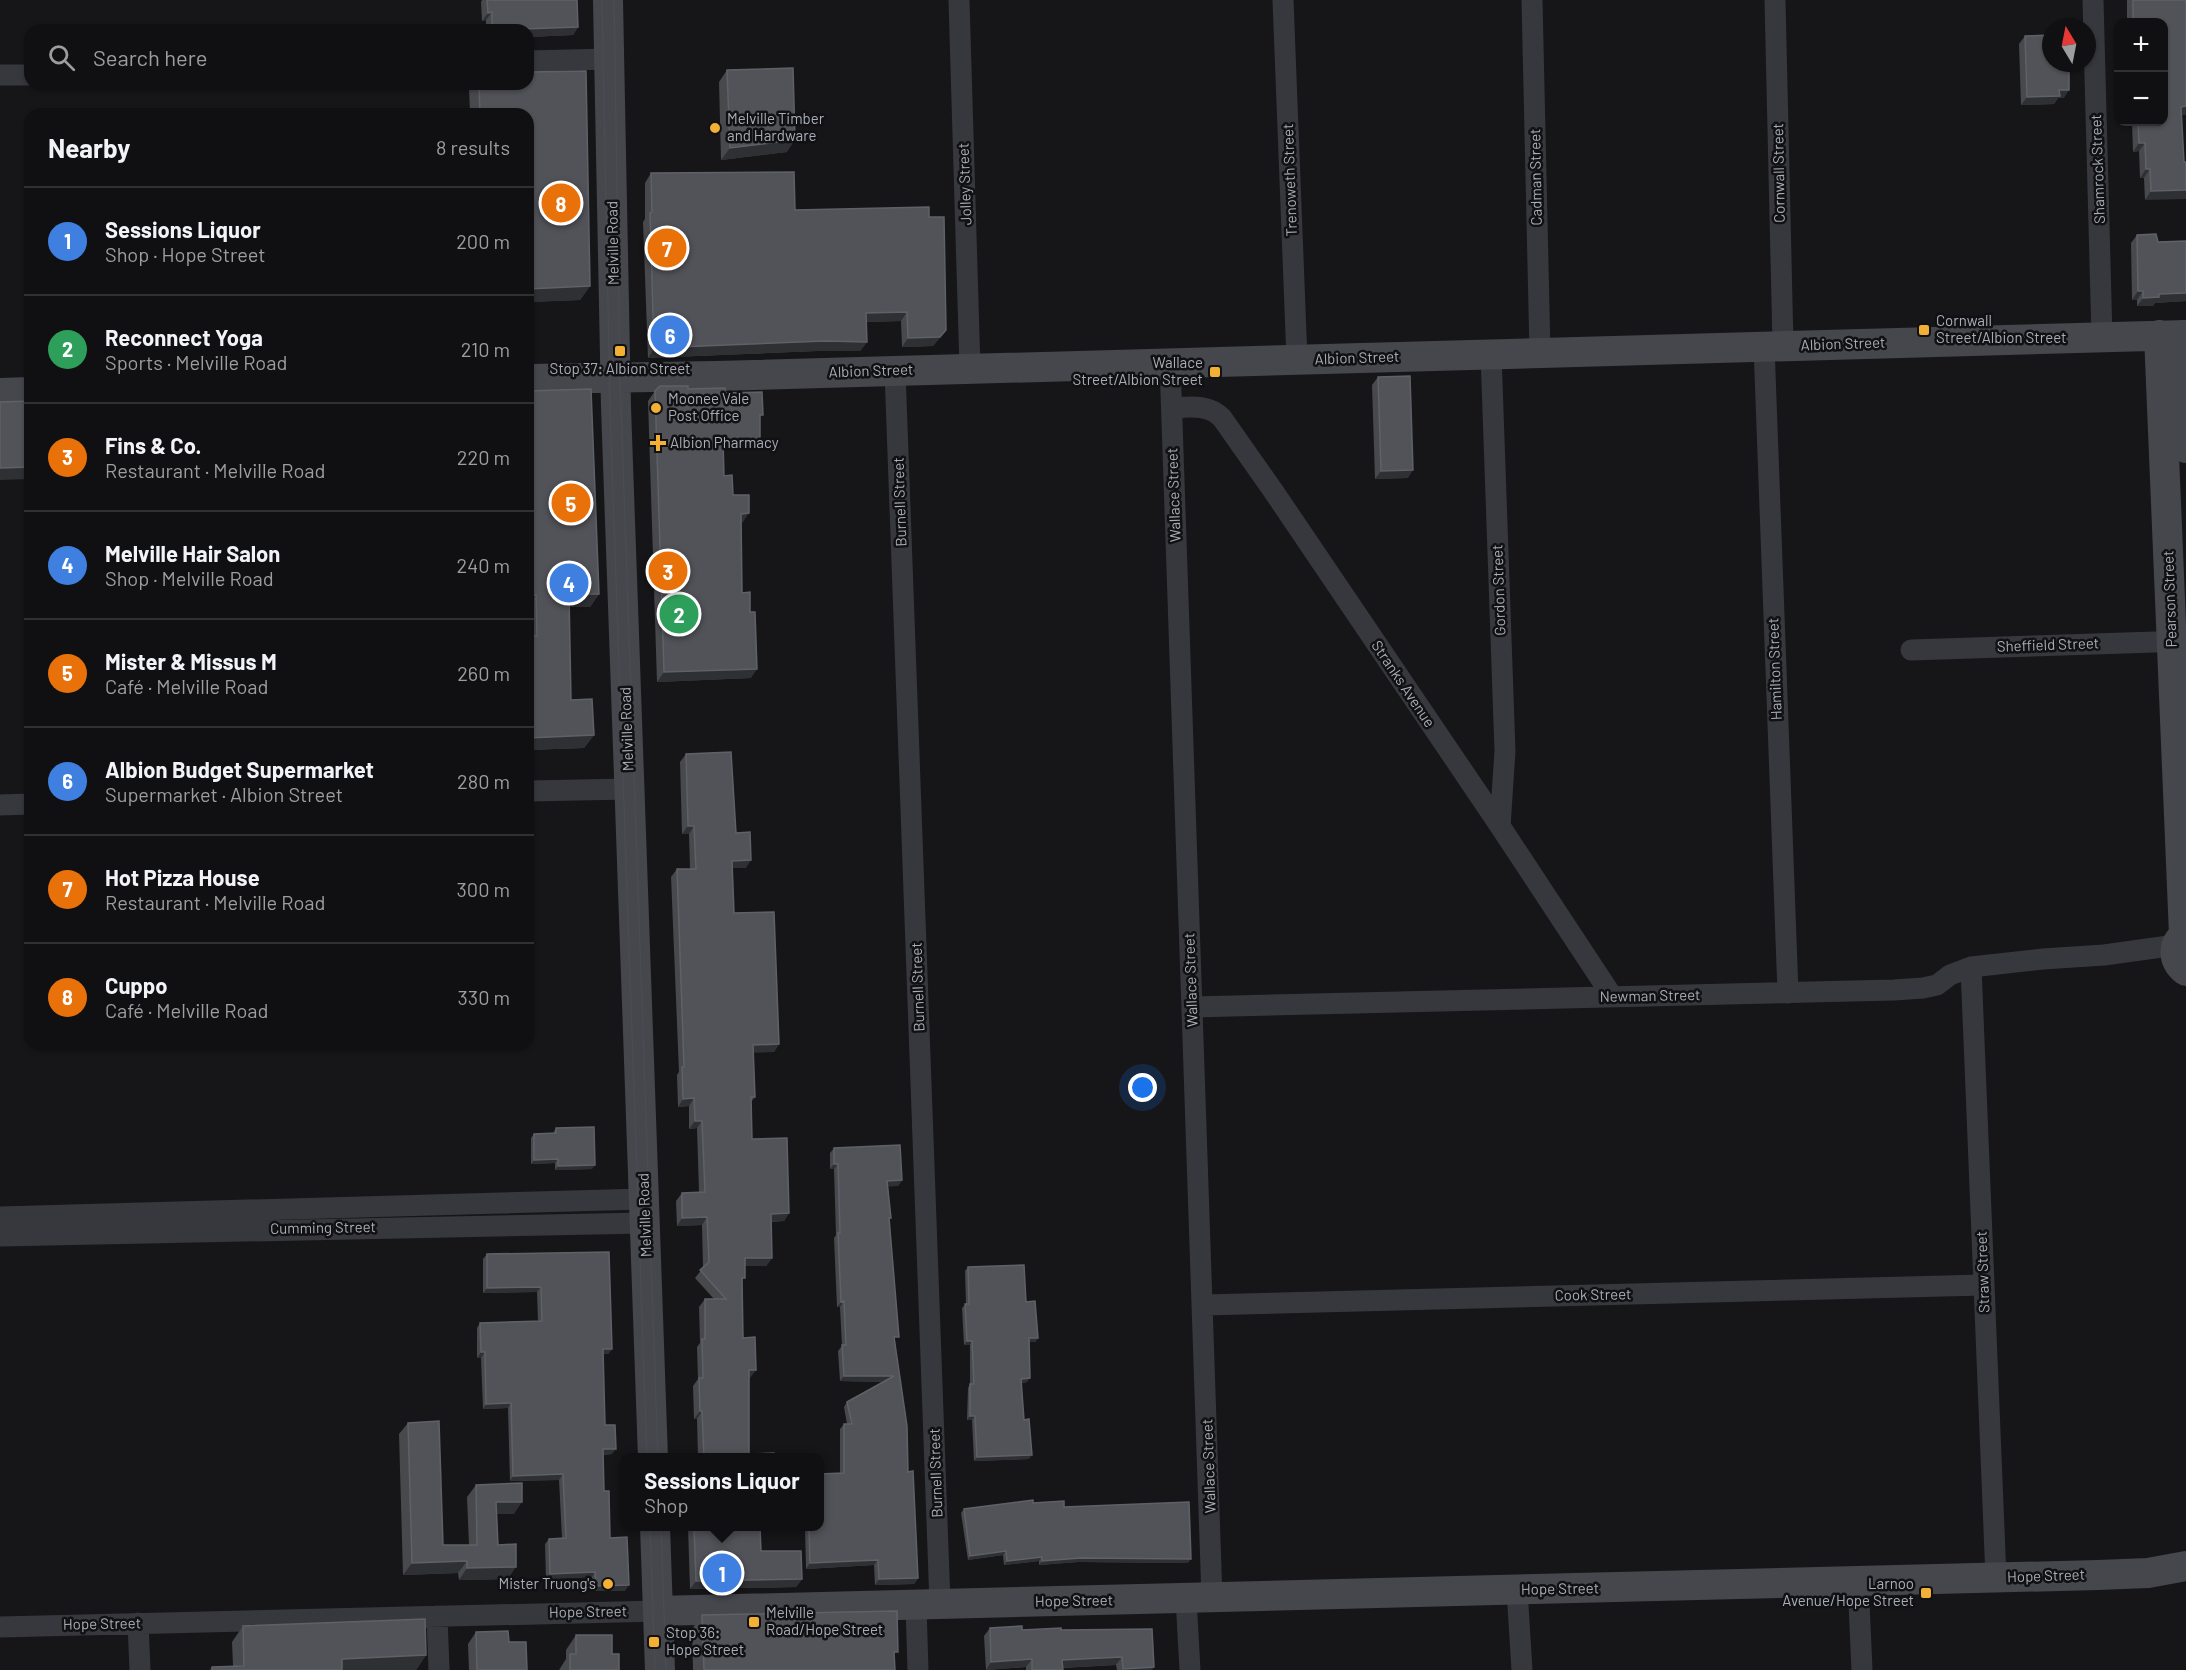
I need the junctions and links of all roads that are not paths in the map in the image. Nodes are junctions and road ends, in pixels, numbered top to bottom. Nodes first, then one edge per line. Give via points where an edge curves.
1 (608, 0) edge
2 (959, 0) edge
3 (1283, 0) edge
4 (1532, 0) edge
5 (1775, 0) edge
6 (2093, 0) edge
7 (609, 59) junction
8 (534, 61) edge
9 (0, 75) edge
10 (24, 75) edge
11 (2176, 335) edge
12 (2102, 338) junction
13 (1774, 346) junction
14 (1540, 353) junction
15 (1491, 354) junction
16 (1297, 360) junction
17 (1170, 363) junction
18 (970, 369) junction
19 (895, 371) junction
20 (615, 378) junction
21 (534, 379) edge
22 (24, 392) edge
23 (0, 393) edge
24 (1172, 408) junction
25 (2186, 448) edge
26 (2179, 641) edge
27 (1911, 650) dead end
28 (629, 789) junction
29 (534, 791) edge
30 (24, 804) edge
31 (0, 806) edge
32 (1500, 826) junction
33 (2183, 957) edge
34 (1971, 967) junction
35 (1788, 993) junction
36 (1612, 996) junction
37 (1192, 1007) junction
38 (645, 1211) junction
39 (0, 1217) edge
40 (204, 1222) junction
41 (0, 1236) edge
42 (1983, 1285) junction
43 (1203, 1305) junction
44 (653, 1453) edge
45 (655, 1531) edge
46 (2186, 1566) edge
47 (2148, 1573) junction
48 (1996, 1578) junction
49 (2186, 1579) edge
50 (1858, 1581) junction
51 (1517, 1590) junction
52 (1199, 1598) junction
53 (928, 1604) junction
54 (658, 1611) junction
55 (437, 1616) junction
56 (138, 1623) junction
57 (0, 1627) edge
58 (140, 1670) edge
59 (439, 1670) edge
60 (660, 1670) edge
61 (918, 1670) edge
62 (1190, 1670) edge
63 (1522, 1670) edge
64 (1862, 1670) edge

1 - 7 street, Melville Road
2 - 18 street, Jolley Street
3 - 16 street, Trenoweth Street
4 - 14 street, Cadman Street
5 - 13 street, Cornwall Street
6 - 12 street, Shamrock Street
7 - 8 street
7 - 20 street, Melville Road
9 - 10 street
11 - 12 street, Albion Street
11 - 25 street
11 - 26 street, Pearson Street
12 - 13 street, Albion Street
13 - 14 street, Albion Street
13 - 35 street, Hamilton Street
14 - 15 street, Albion Street
15 - 16 street, Albion Street
15 - 32 street, Gordon Street via 1505,751
16 - 17 street, Albion Street
17 - 18 street, Albion Street
17 - 24 street, Wallace Street
18 - 19 street, Albion Street
19 - 20 street, Albion Street
19 - 53 street, Burnell Street
20 - 21 street, Albion Street
20 - 28 street, Melville Road
22 - 23 street
24 - 32 street, Stranks Avenue via 1204,408 1222,418
24 - 37 street, Wallace Street
26 - 27 street, Sheffield Street
26 - 33 street, Pearson Street
28 - 29 street
28 - 38 street, Melville Road
30 - 31 street
32 - 36 street, Stranks Avenue
33 - 34 street, Newman Street via 2104,956
34 - 35 street, Newman Street via 1923,988
34 - 42 street, Straw Street
35 - 36 street, Newman Street
36 - 37 street, Newman Street
37 - 43 street, Wallace Street
38 - 40 street, Cumming Street
38 - 44 street, Melville Road
39 - 40 street, Cumming Street
40 - 41 street, Cumming Street
42 - 43 street, Cook Street
42 - 48 street, Straw Street
43 - 52 street, Wallace Street
45 - 54 street
46 - 47 street, Hope Street
47 - 48 street, Hope Street
47 - 49 street, Hope Street
48 - 50 street, Hope Street
50 - 51 street, Hope Street
50 - 64 street
51 - 52 street, Hope Street
51 - 63 street
52 - 53 street, Hope Street
52 - 62 street, Wallace Street
53 - 54 street, Hope Street
53 - 61 street, Burnell Street
54 - 55 street, Hope Street
54 - 60 street
55 - 56 street, Hope Street
55 - 59 street
56 - 57 street, Hope Street
56 - 58 street

